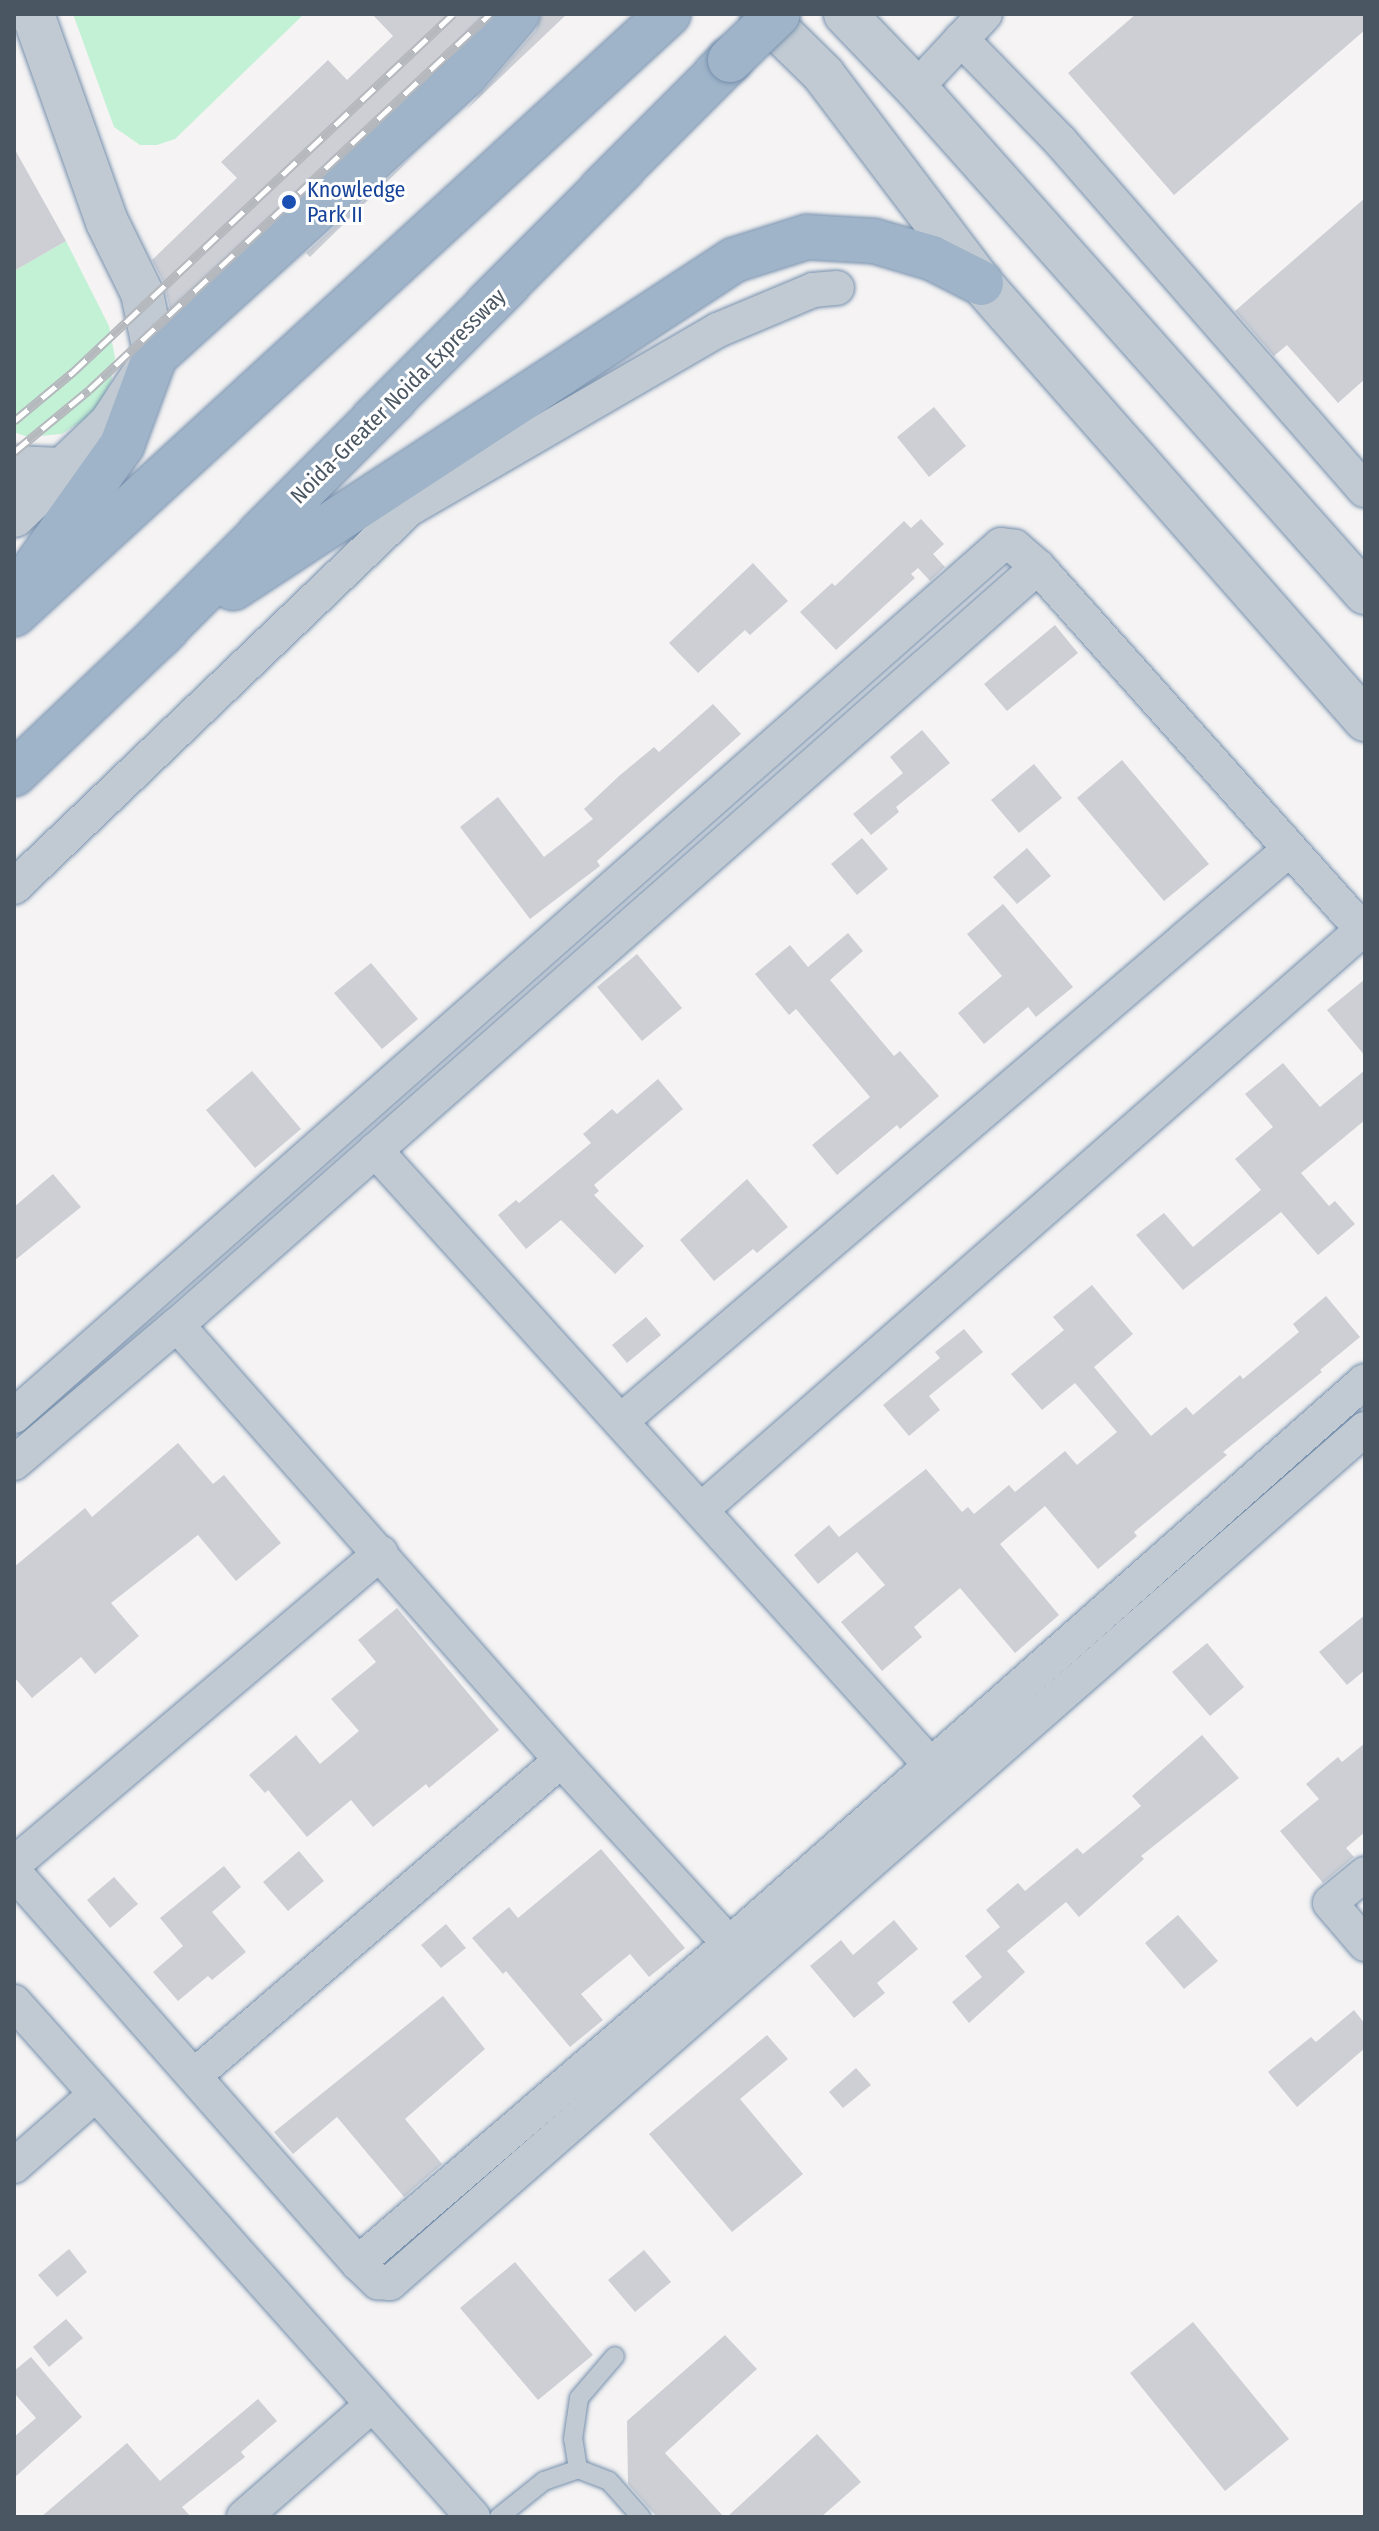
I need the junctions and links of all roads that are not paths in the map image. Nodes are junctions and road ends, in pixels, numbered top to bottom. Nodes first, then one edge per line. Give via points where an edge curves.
1 (33, 14) edge
2 (517, 14) edge
3 (668, 14) edge
4 (762, 14) edge
5 (778, 14) edge
6 (845, 14) edge
7 (985, 14) edge
8 (961, 39) junction
9 (916, 88) junction
10 (981, 283) junction
11 (837, 288) dead end
12 (155, 356) junction
13 (14, 467) edge
14 (62, 469) junction
15 (1365, 490) edge
16 (14, 516) edge
17 (1038, 567) junction
18 (1365, 593) edge
19 (14, 597) edge
20 (14, 614) edge
21 (158, 637) junction
22 (1365, 720) edge
23 (14, 774) edge
24 (1290, 849) junction
25 (14, 887) edge
26 (1364, 931) edge
27 (375, 1150) junction
28 (177, 1325) junction
29 (1365, 1381) edge
30 (1337, 1405) junction
31 (14, 1416) edge
32 (621, 1421) junction
33 (1364, 1430) edge
34 (14, 1463) edge
35 (701, 1510) junction
36 (381, 1553) junction
37 (561, 1760) junction
38 (931, 1765) junction
39 (954, 1791) junction
40 (14, 1864) edge
41 (14, 1872) edge
42 (1365, 1874) edge
43 (1365, 1944) edge
44 (741, 1956) junction
45 (14, 2002) edge
46 (194, 2076) junction
47 (96, 2094) junction
48 (14, 2166) edge
49 (615, 2356) dead end
50 (373, 2404) junction
51 (578, 2469) junction
52 (244, 2517) edge
53 (473, 2517) edge
54 (499, 2517) edge
55 (641, 2517) edge

1 - 12 street via 107,222 142,293
2 - 12 highway via 464,76
3 - 20 highway
4 - 10 street via 823,74
5 - 21 highway, Noida-Greater Noida Expressway, bridge
6 - 9 street
7 - 8 street
8 - 9 street
8 - 15 street via 1061,142
9 - 18 street
10 - 21 highway via 932,258 874,241 807,237 734,260
10 - 22 street
11 - 25 street via 813,290 718,330 409,509
12 - 14 street via 110,424
12 - 19 highway via 122,445
13 - 14 street
14 - 16 street
17 - 24 street
17 - 27 street
17 - 31 street via 1015,547 994,548
21 - 23 highway, Noida-Greater Noida Expressway
24 - 26 street
24 - 32 street
26 - 35 street
27 - 28 street
27 - 32 street
28 - 34 street
28 - 36 street
29 - 30 street
30 - 33 street
30 - 38 street
32 - 35 street
33 - 39 street
35 - 38 street
36 - 37 street
36 - 40 street
37 - 44 street
37 - 46 street
38 - 39 street
38 - 44 street
39 - 44 street
41 - 46 street
42 - 43 street via 1330,1903
44 - 46 street via 358,2263
45 - 47 street
47 - 48 street
47 - 50 street
49 - 51 lane via 579,2398 573,2439
50 - 52 street
50 - 53 street
51 - 54 lane via 544,2481
51 - 55 lane via 609,2481

